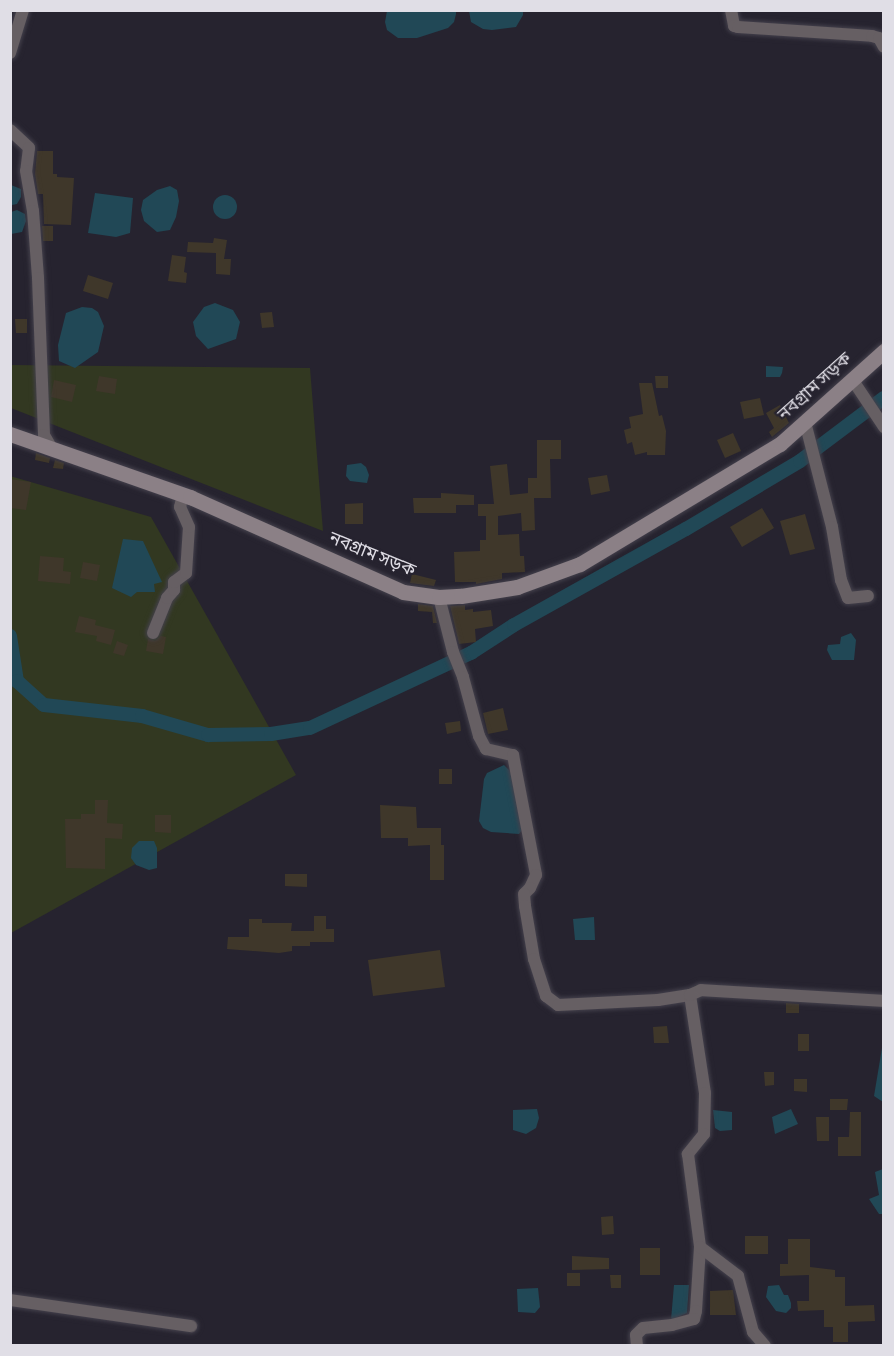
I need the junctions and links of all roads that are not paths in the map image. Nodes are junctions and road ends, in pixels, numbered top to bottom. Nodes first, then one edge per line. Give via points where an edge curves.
1 (22, 10) edge
2 (731, 10) edge
3 (884, 46) edge
4 (10, 53) edge
5 (10, 130) edge
6 (884, 351) edge
7 (852, 379) junction
8 (805, 422) junction
9 (882, 425) edge
10 (10, 434) edge
11 (52, 449) junction
12 (183, 495) junction
13 (868, 596) dead end
14 (439, 597) junction
15 (153, 633) dead end
16 (690, 995) junction
17 (884, 1001) edge
18 (700, 1247) junction
19 (10, 1300) edge
20 (191, 1326) dead end
21 (637, 1346) edge
22 (765, 1346) edge

1 - 4 street
2 - 3 street via 734,26 738,27 872,36
5 - 11 street via 29,148 26,171 33,211 44,435
6 - 7 main road, নবগ্রাম সড়ক
7 - 8 main road, নবগ্রাম সড়ক
7 - 9 street
8 - 13 street via 841,580 848,598
8 - 14 main road, নবগ্রাম সড়ক via 780,444 580,564 517,587
10 - 11 main road, নবগ্রাম সড়ক
11 - 12 main road, নবগ্রাম সড়ক
12 - 14 main road, নবগ্রাম সড়ক via 403,592
12 - 15 street via 180,507 189,526 186,573 174,582 174,590
14 - 16 street via 479,736 486,748 513,755 536,875 524,894 525,906 534,959 546,996 558,1005
16 - 17 street via 701,990
16 - 18 street via 705,1093 704,1134 688,1154
18 - 21 street via 694,1319 672,1326 643,1328 636,1335
18 - 22 street via 738,1276 753,1332
19 - 20 street

